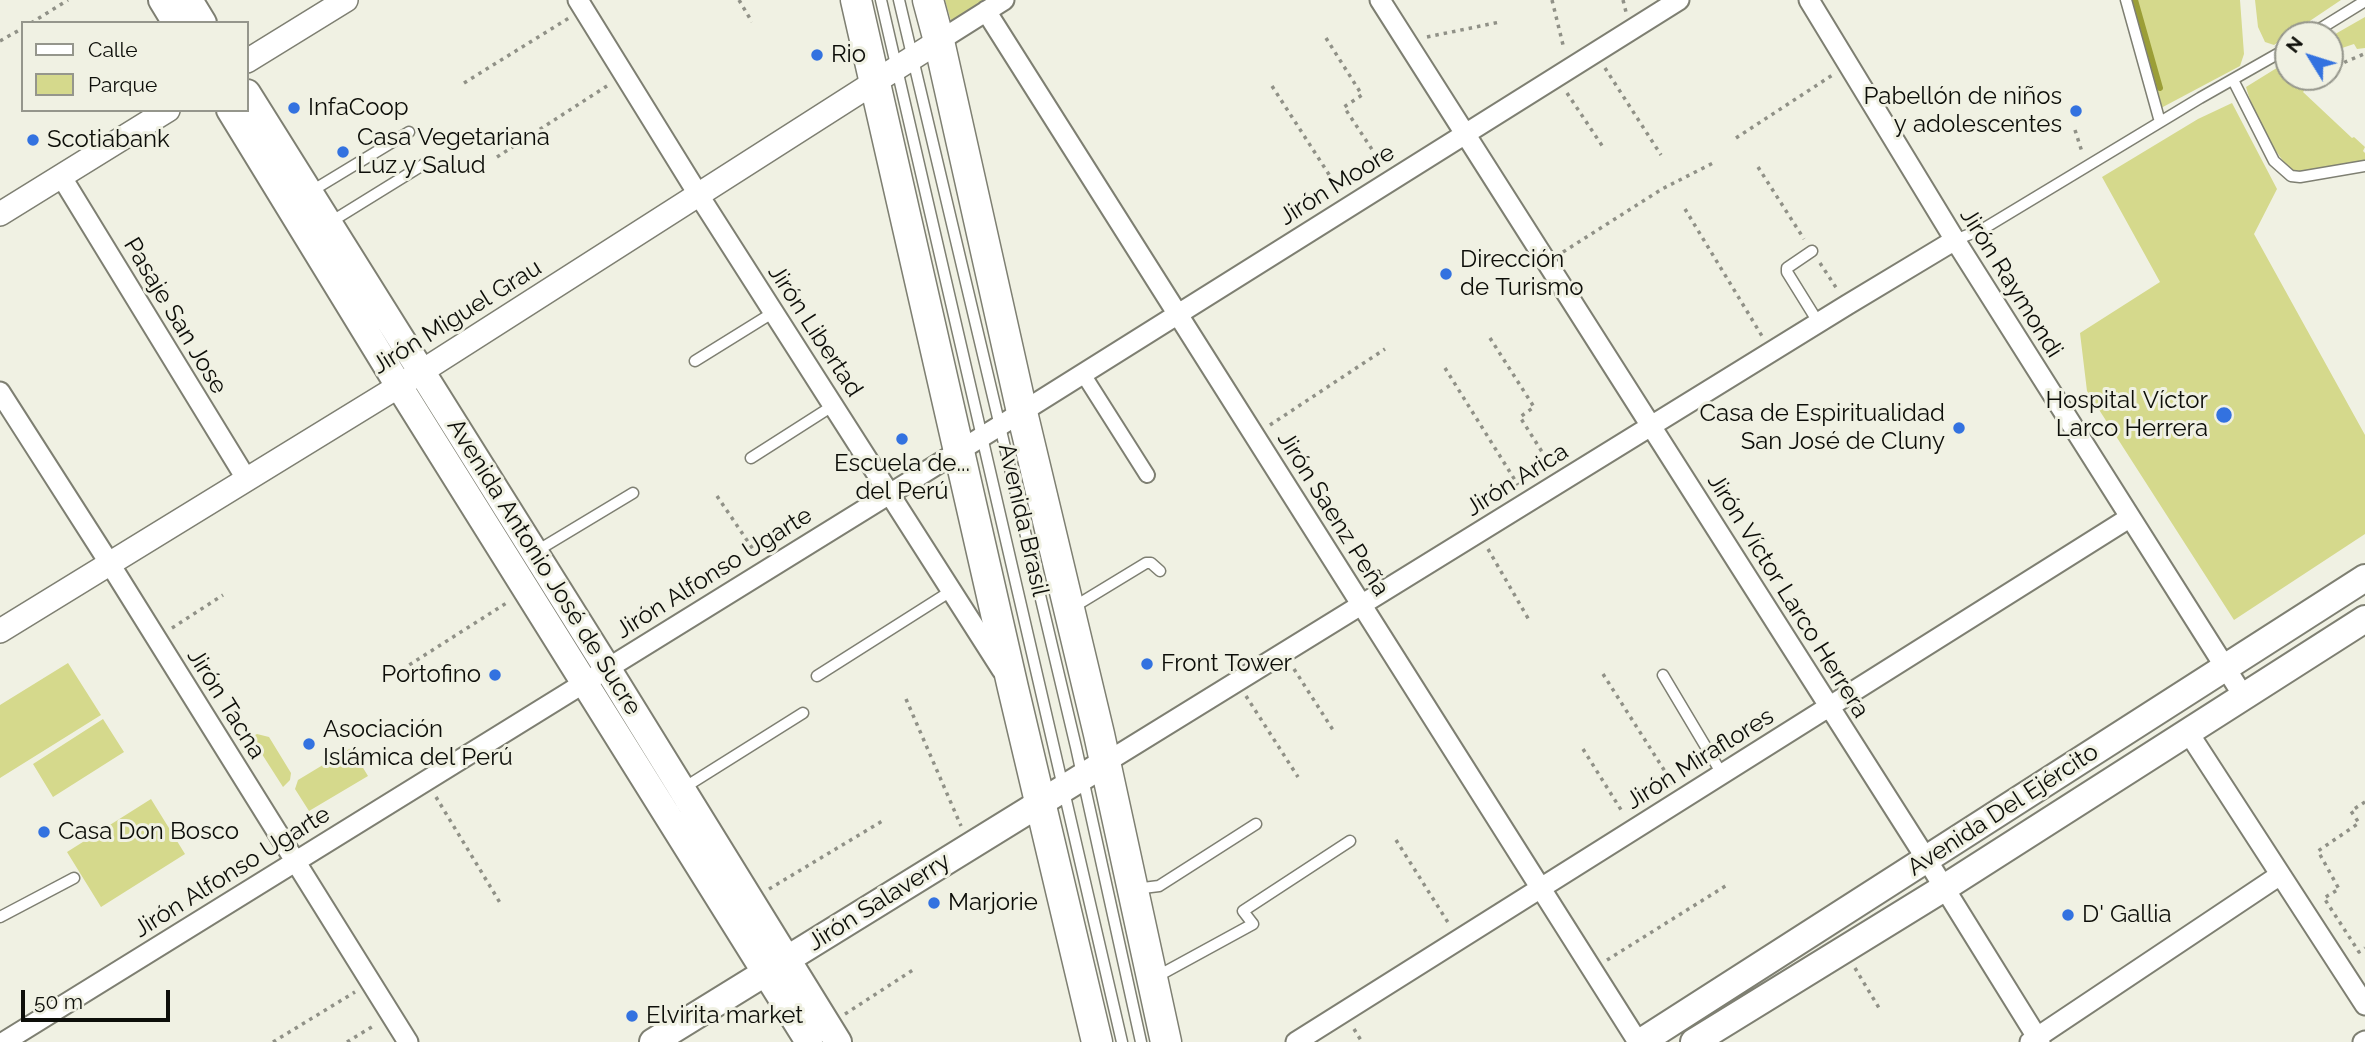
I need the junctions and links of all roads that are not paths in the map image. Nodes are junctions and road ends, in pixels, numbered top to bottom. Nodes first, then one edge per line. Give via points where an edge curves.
1 (162, 0) edge
2 (189, 0) edge
3 (346, 0) edge
4 (856, 0) edge
5 (881, 0) edge
6 (899, 0) edge
7 (928, 0) edge
8 (1004, 0) edge
9 (1380, 0) edge
10 (1679, 0) edge
11 (1808, 0) edge
12 (2126, 0) edge
13 (2365, 1) edge
14 (581, 5) edge
15 (986, 11) junction
16 (175, 21) edge
17 (202, 21) edge
18 (2333, 21) edge
19 (939, 41) junction
20 (2274, 56) edge
21 (248, 60) edge
22 (896, 69) junction
23 (2233, 80) junction
24 (248, 95) edge
25 (165, 112) edge
26 (231, 112) edge
27 (2160, 122) junction
28 (409, 132) dead end
29 (1465, 133) junction
30 (426, 163) dead end
31 (2365, 166) edge
32 (61, 176) junction
33 (309, 192) junction
34 (698, 194) junction
35 (0, 214) edge
36 (328, 223) junction
37 (1955, 240) junction
38 (1812, 251) road end
39 (774, 312) junction
40 (1177, 314) junction
41 (1818, 322) junction
42 (695, 361) dead end
43 (421, 371) junction
44 (1083, 374) junction
45 (399, 386) junction
46 (0, 392) edge
47 (834, 405) junction
48 (1011, 418) junction
49 (1651, 426) junction
50 (971, 443) junction
51 (751, 458) dead end
52 (1147, 475) dead end
53 (247, 480) junction
54 (633, 493) dead end
55 (890, 493) junction
56 (2129, 518) junction
57 (535, 552) junction
58 (110, 564) junction
59 (1160, 571) dead end
60 (2365, 578) edge
61 (951, 591) junction
62 (1362, 605) junction
63 (1070, 609) junction
64 (2365, 619) edge
65 (0, 631) edge
66 (607, 668) junction
67 (2224, 668) junction
68 (817, 676) dead end
69 (1663, 676) dead end
70 (584, 682) junction
71 (1013, 688) junction
72 (2244, 697) junction
73 (1829, 706) junction
74 (803, 713) dead end
75 (2188, 732) junction
76 (1722, 774) junction
77 (1073, 782) junction
78 (682, 789) junction
79 (1256, 824) dead end
80 (1350, 841) dead end
81 (1927, 860) junction
82 (295, 862) junction
83 (2280, 874) junction
84 (74, 878) dead end
85 (1540, 888) junction
86 (1944, 888) junction
87 (1133, 889) junction
88 (0, 917) edge
89 (776, 965) junction
90 (1152, 978) junction
91 (2365, 1005) edge
92 (825, 1036) edge
93 (2036, 1040) edge
94 (4, 1042) edge
95 (408, 1042) edge
96 (653, 1042) edge
97 (1097, 1042) edge
98 (1122, 1042) edge
99 (1141, 1042) edge
100 (1166, 1042) edge
101 (1296, 1042) edge
102 (1640, 1042) edge
103 (1695, 1042) edge

1 - 16 main road
2 - 17 main road
3 - 21 street
4 - 22 main road, Avenida Brasil
5 - 22 lane, Avenida Brasil
6 - 22 lane, Avenida Brasil
7 - 19 main road, Avenida Brasil
8 - 15 street
9 - 29 street, Jirón Víctor Larco Herrera
10 - 29 street, Jirón Moore
11 - 37 street, Jirón Raymondi
12 - 27 lane
13 - 18 lane
14 - 34 street, Jirón Libertad
15 - 19 street
15 - 40 street, Jirón Saenz Peña
19 - 22 street, Jirón Miguel Grau
19 - 48 main road, Avenida Brasil
20 - 23 lane
22 - 34 street, Jirón Miguel Grau
22 - 48 lane, Avenida Brasil
22 - 50 main road, Avenida Brasil
23 - 27 lane
23 - 31 lane via 2274,161 2291,176
24 - 33 main road, Avenida Antonio José de Sucre
25 - 32 street
26 - 45 main road, Avenida Antonio José de Sucre
27 - 37 lane via 1983,229
28 - 33 lane
29 - 40 street, Jirón Moore
29 - 49 street, Jirón Víctor Larco Herrera
30 - 36 lane
32 - 35 street
32 - 53 street, Pasaje San Jose
33 - 36 main road, Avenida Antonio José de Sucre
34 - 39 street, Jirón Libertad
34 - 43 street, Jirón Miguel Grau
36 - 43 main road, Avenida Antonio José de Sucre
37 - 41 street, Jirón Arica
37 - 56 street, Jirón Raymondi
38 - 41 lane via 1787,272
39 - 42 lane
39 - 47 street, Jirón Libertad
40 - 44 street, Jirón Moore
40 - 62 street, Jirón Saenz Peña
41 - 49 street, Jirón Arica
43 - 45 street, Jirón Miguel Grau
43 - 57 main road, Avenida Antonio José de Sucre
44 - 48 street, Jirón Moore
44 - 52 street
45 - 53 street, Jirón Miguel Grau
45 - 70 main road, Avenida Antonio José de Sucre
46 - 58 street, Jirón Tacna
47 - 51 lane
47 - 55 street, Jirón Libertad
48 - 50 street, Jirón Alfonso Ugarte
48 - 63 main road, Avenida Brasil
48 - 77 lane, Avenida Brasil
49 - 62 street, Jirón Arica
49 - 73 street, Jirón Víctor Larco Herrera
50 - 55 street, Jirón Alfonso Ugarte
50 - 71 main road, Avenida Brasil
50 - 77 lane, Avenida Brasil
53 - 58 street, Jirón Miguel Grau
54 - 57 lane
55 - 61 street, Jirón Libertad
55 - 66 street, Jirón Alfonso Ugarte
56 - 67 street, Jirón Raymondi
56 - 73 street, Jirón Miraflores
57 - 66 main road, Avenida Antonio José de Sucre
58 - 65 street, Jirón Miguel Grau
58 - 82 street, Jirón Tacna
59 - 63 lane via 1146,563
60 - 67 main road, Avenida Del Ejército
61 - 68 lane
61 - 71 street, Jirón Libertad
62 - 77 street, Jirón Arica
62 - 85 street, Jirón Saenz Peña
63 - 77 main road, Avenida Brasil
64 - 72 main road, Avenida Del Ejército
66 - 70 street, Jirón Alfonso Ugarte
66 - 78 main road, Avenida Antonio José de Sucre
67 - 72 street, Jirón Raymondi
67 - 81 main road, Avenida Del Ejército
69 - 76 lane
70 - 82 street, Jirón Alfonso Ugarte
70 - 89 main road, Avenida Antonio José de Sucre
71 - 77 main road, Avenida Brasil
72 - 75 main road, Avenida Del Ejército
73 - 76 street, Jirón Miraflores
73 - 81 street, Jirón Víctor Larco Herrera
74 - 78 lane
75 - 83 street
75 - 86 main road, Avenida Del Ejército
76 - 85 street, Jirón Miraflores
77 - 87 main road, Avenida Brasil
77 - 89 main road, Jirón Salaverry
77 - 97 main road, Avenida Brasil
77 - 98 lane, Avenida Brasil
77 - 99 lane, Avenida Brasil
78 - 89 main road, Avenida Antonio José de Sucre via 750,900
79 - 87 lane via 1159,886
80 - 90 lane via 1243,911 1253,924
81 - 86 street, Jirón Víctor Larco Herrera
81 - 102 main road, Avenida Del Ejército
82 - 94 street, Jirón Alfonso Ugarte
82 - 95 street, Jirón Tacna
83 - 91 street
83 - 93 street
84 - 88 lane
85 - 101 street, Jirón Miraflores
85 - 102 street, Jirón Saenz Peña
86 - 93 street, Jirón Víctor Larco Herrera
86 - 103 main road, Avenida Del Ejército
87 - 90 main road, Avenida Brasil
89 - 92 main road, Avenida Antonio José de Sucre
89 - 96 main road, Jirón Salaverry
90 - 100 main road, Avenida Brasil

